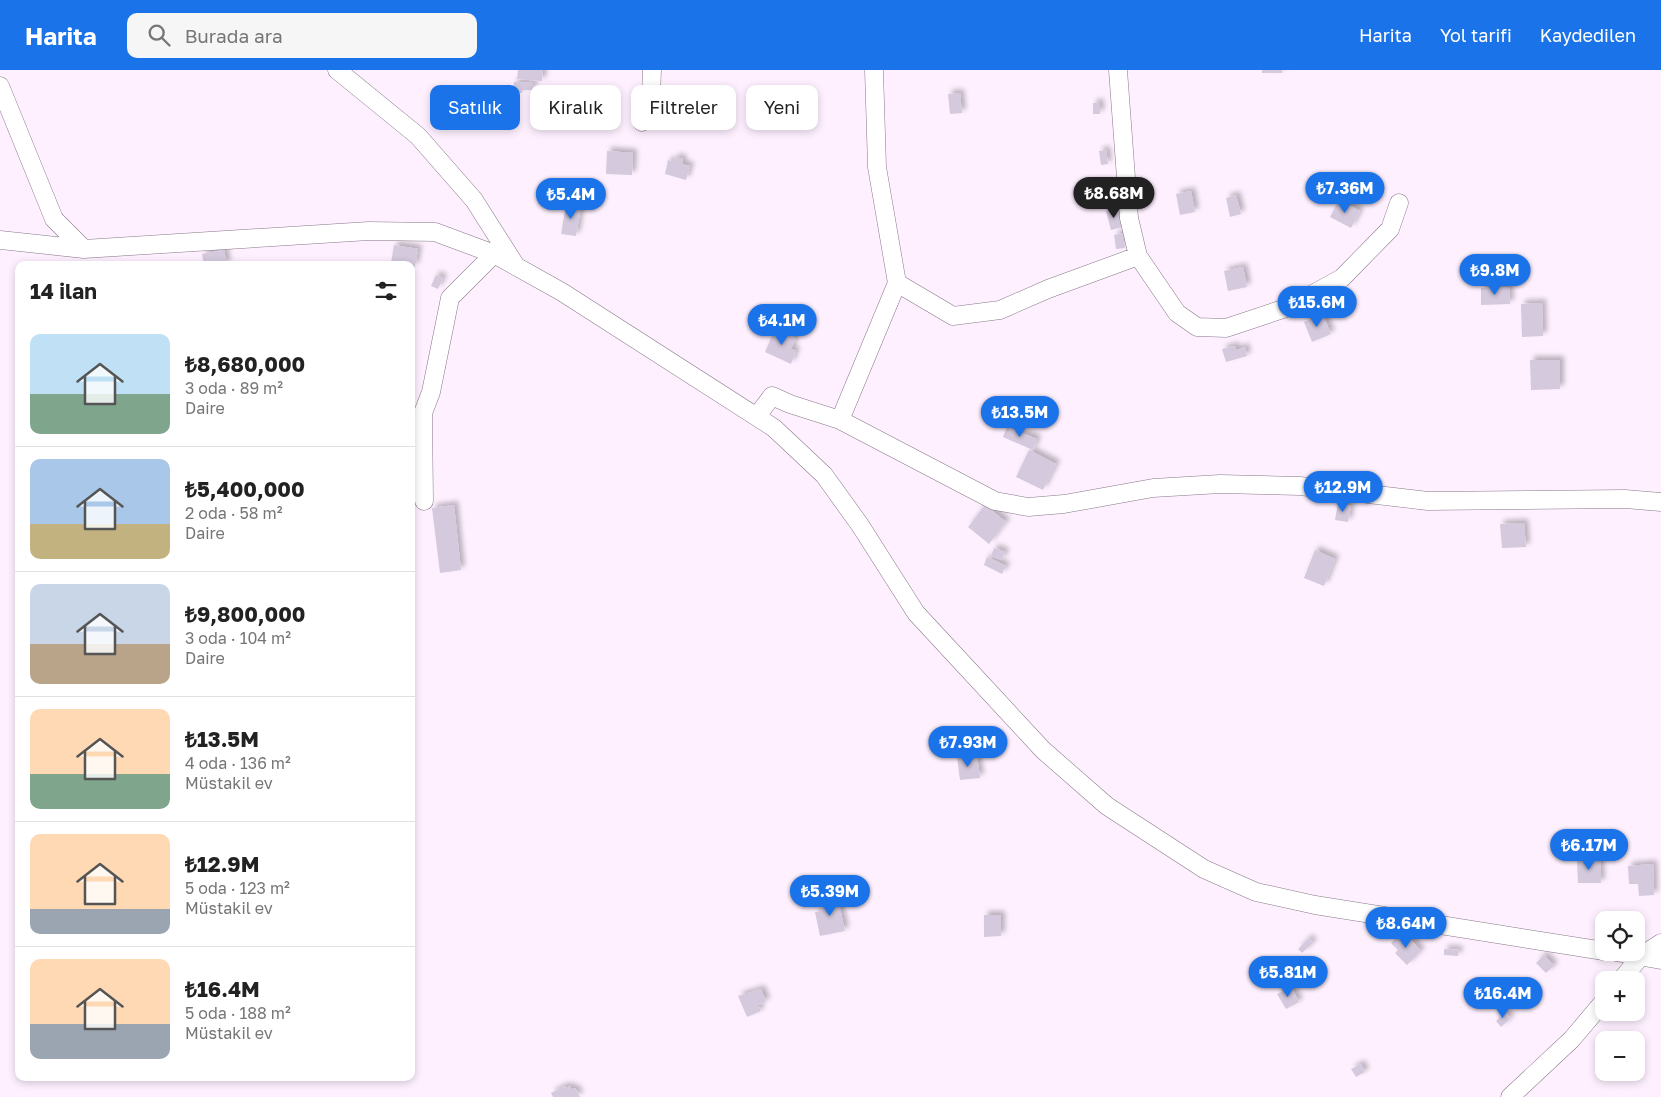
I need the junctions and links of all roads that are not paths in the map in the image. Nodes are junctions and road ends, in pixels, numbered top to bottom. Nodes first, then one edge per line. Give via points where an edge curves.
1 (337, 70) edge
2 (652, 70) edge
3 (874, 70) edge
4 (1118, 70) edge
5 (652, 85) edge
6 (0, 86) edge
7 (1399, 203) dead end
8 (0, 240) edge
9 (84, 249) junction
10 (494, 254) junction
11 (1138, 256) junction
12 (516, 266) junction
13 (897, 282) junction
14 (756, 416) junction
15 (840, 420) junction
16 (424, 501) dead end
17 (1661, 502) edge
18 (1661, 943) edge
19 (1595, 949) edge
20 (1645, 953) edge
21 (1645, 957) edge
22 (1661, 960) edge
23 (1637, 961) edge
24 (1628, 971) edge
25 (1595, 1012) edge
26 (1510, 1097) edge

1 - 12 street via 418,136 474,200
2 - 5 street
3 - 13 street via 877,167
4 - 11 street via 1129,218
6 - 9 street via 54,219
7 - 11 street via 1390,229 1342,278 1289,307 1226,328 1197,327 1177,313
8 - 9 street
9 - 10 street via 368,231 435,232
10 - 12 street
10 - 16 street via 450,298 431,392 423,413
11 - 13 street via 1000,310 953,316
12 - 14 street
13 - 15 street
14 - 15 street via 772,396
14 - 19 street via 774,428 824,475 916,612 1043,750 1107,806 1204,869 1256,892 1315,905
15 - 17 street via 995,501 1028,506 1064,504 1154,488 1220,484 1300,486 1428,501 1625,499
18 - 20 street
21 - 22 street
23 - 24 street
25 - 26 street via 1572,1039

